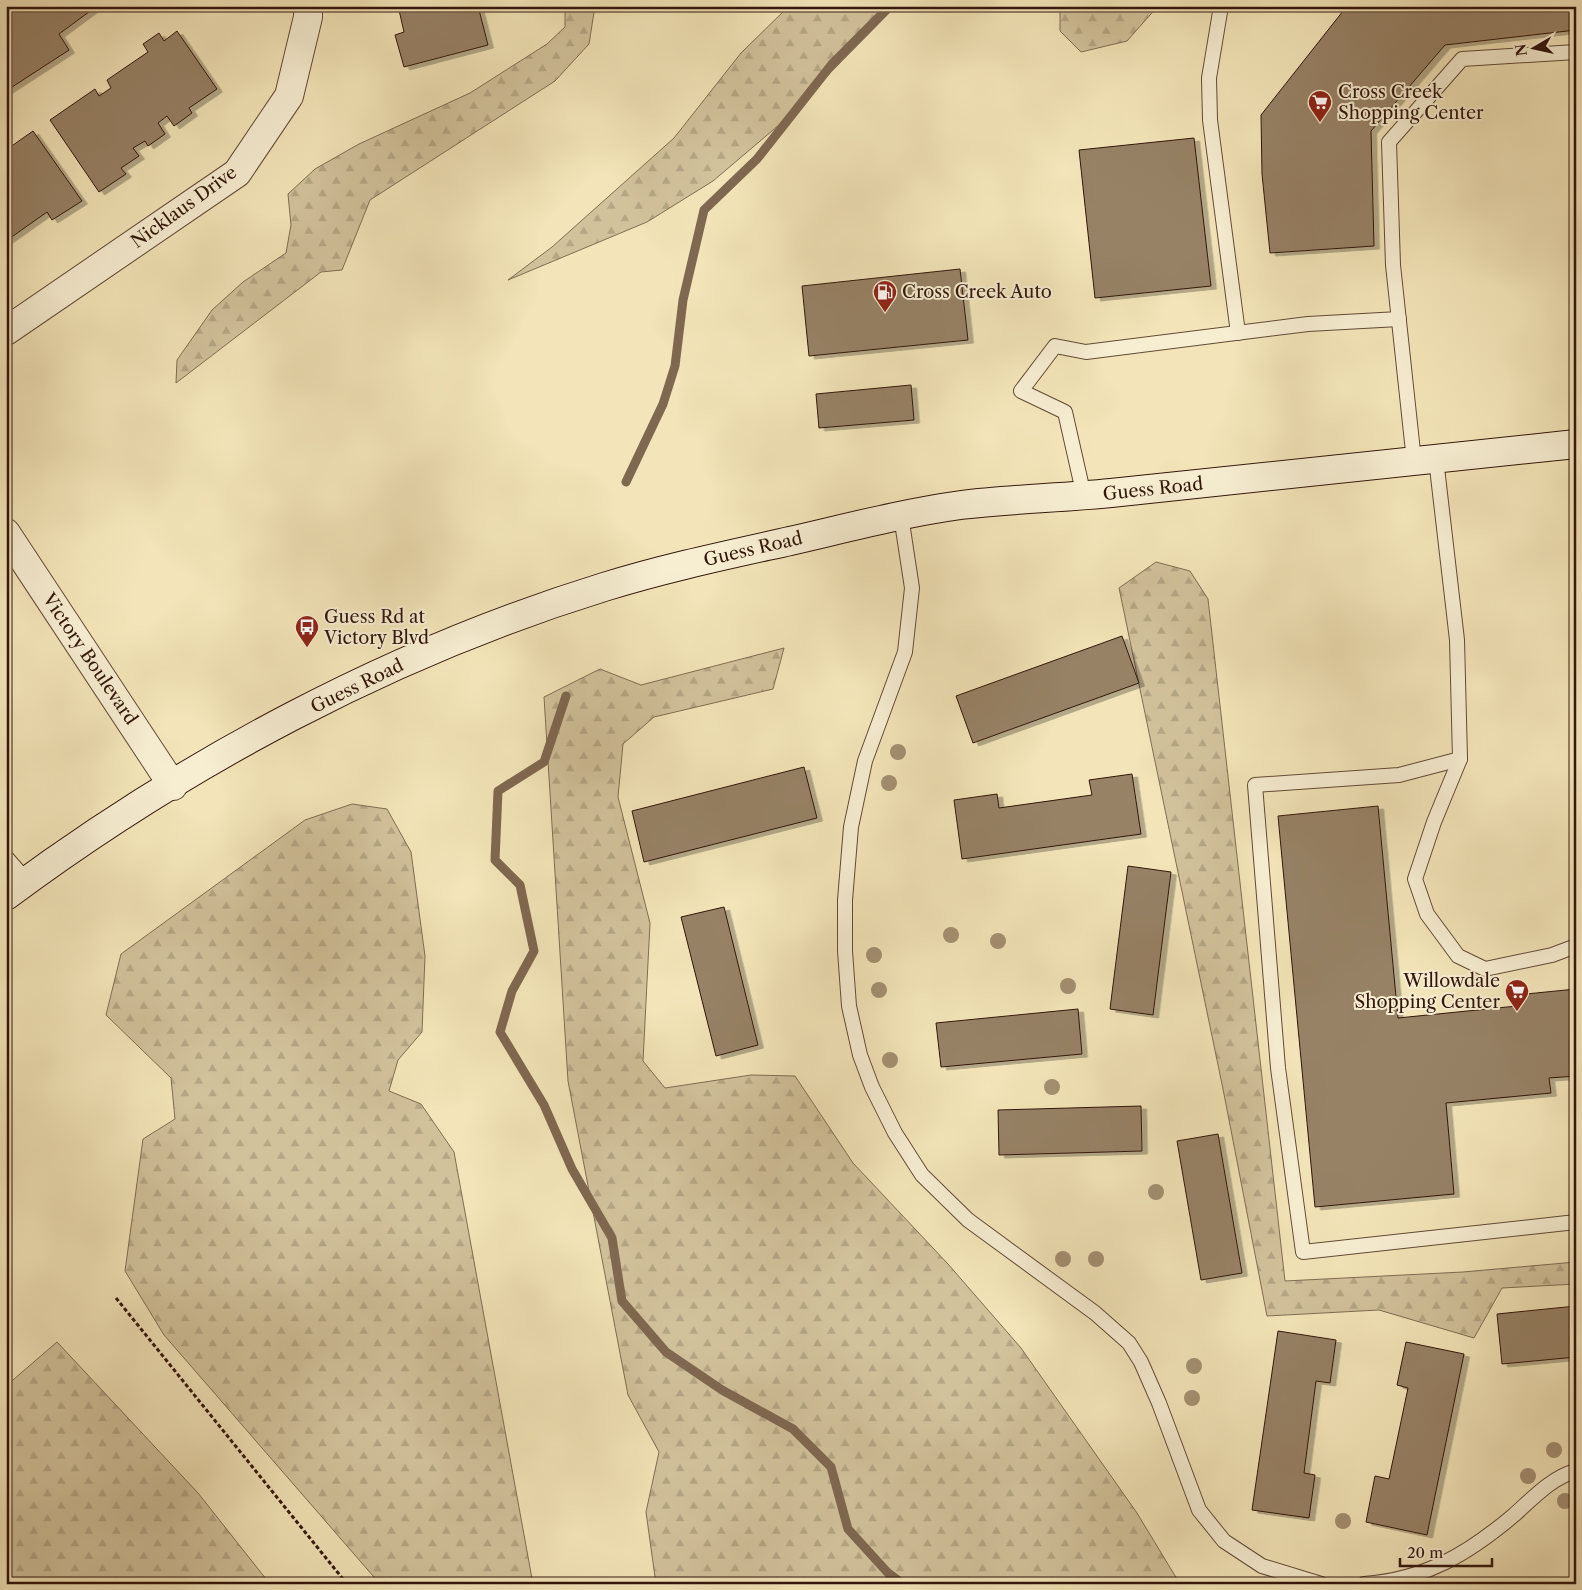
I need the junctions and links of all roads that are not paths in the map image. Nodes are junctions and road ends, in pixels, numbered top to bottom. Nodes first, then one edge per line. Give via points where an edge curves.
1 (308, 6) edge
2 (1221, 6) edge
3 (1576, 52) edge
4 (1398, 319) junction
5 (6, 331) edge
6 (1238, 333) junction
7 (1576, 444) edge
8 (1425, 460) junction
9 (1084, 496) junction
10 (901, 516) junction
11 (6, 533) edge
12 (1460, 760) junction
13 (173, 786) junction
14 (6, 857) edge
15 (17, 889) edge
16 (1576, 946) edge
17 (1576, 1222) edge
18 (1576, 1471) edge
19 (1321, 1584) edge
20 (1364, 1584) edge

1 - 5 main road, Nicklaus Drive via 289,96 237,173
2 - 6 lane via 1209,78 1210,120
3 - 4 lane via 1462,59 1389,142
4 - 6 lane via 1308,324
4 - 8 lane
6 - 9 lane via 1086,352 1055,346 1021,391 1065,412
7 - 8 main road, Guess Road
8 - 9 main road, Guess Road
8 - 12 lane via 1457,640
9 - 10 main road, Guess Road via 963,505
10 - 13 main road, Guess Road via 690,563 612,585 458,640 369,677 261,733
10 - 19 lane via 912,588 905,652 865,761 851,827 845,900 849,1006 860,1055 872,1087 895,1134 928,1181 968,1220 1095,1313 1129,1343 1160,1403 1199,1510 1224,1541 1262,1566
11 - 13 main road, Victory Boulevard
12 - 16 lane via 1415,879 1427,914 1458,956 1486,969 1552,955
12 - 17 lane via 1399,775 1254,785 1278,1068 1303,1252
13 - 15 main road, Guess Road via 67,851
14 - 15 lane
18 - 20 lane via 1540,1492 1489,1536 1456,1558 1421,1573

